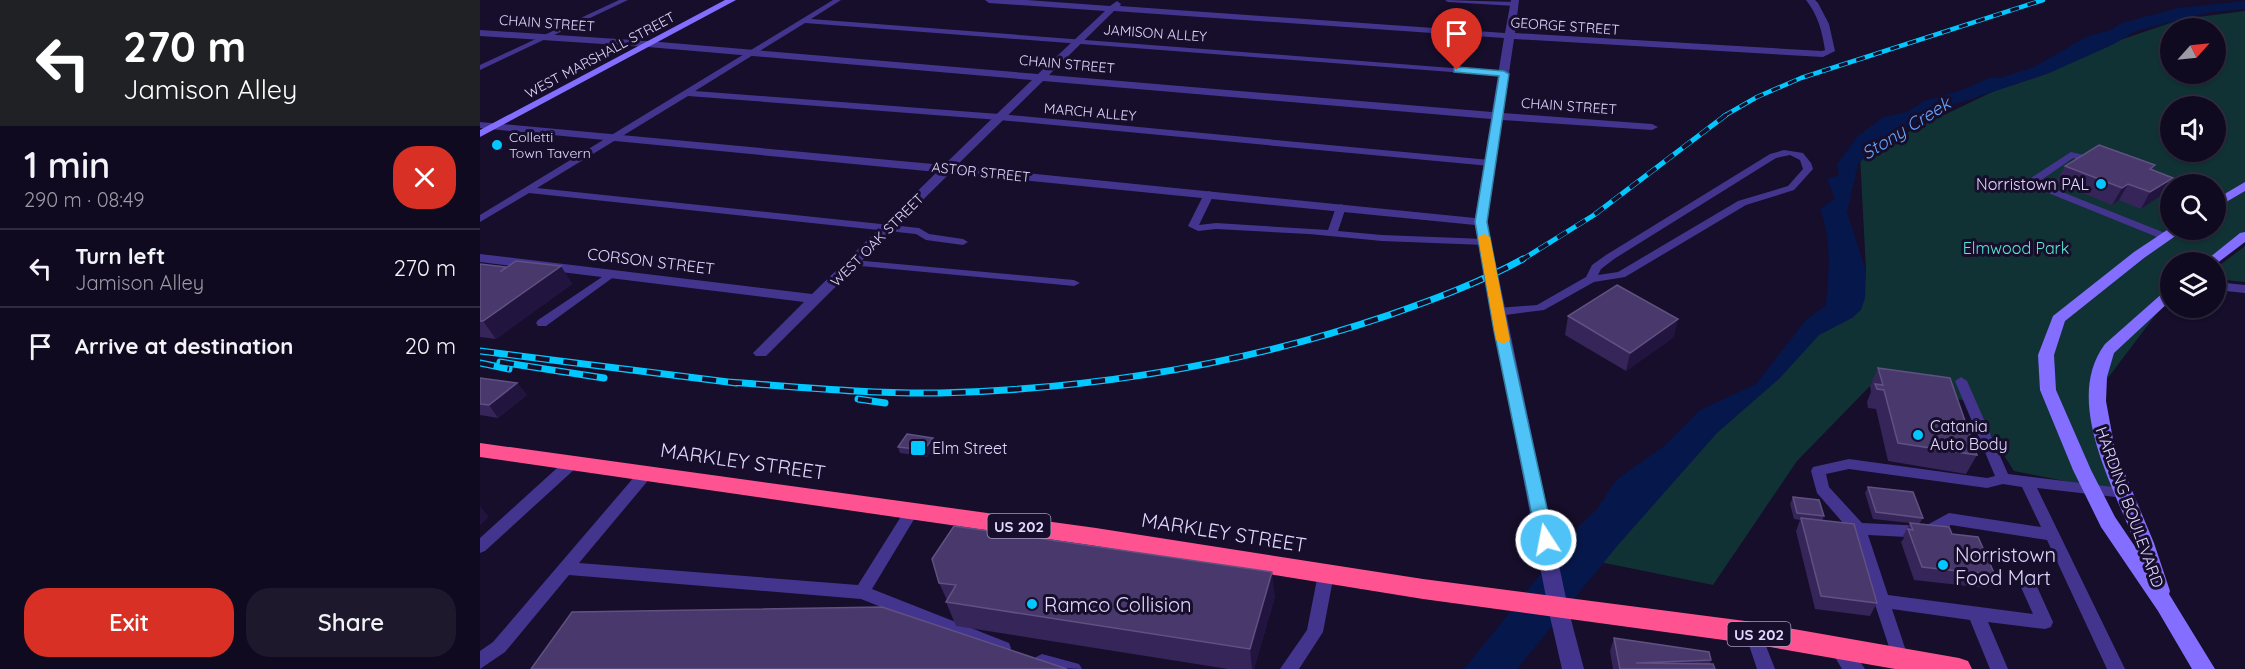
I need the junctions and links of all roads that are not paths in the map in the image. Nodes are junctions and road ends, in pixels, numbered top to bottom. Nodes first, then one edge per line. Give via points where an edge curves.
1 (625, 0) edge
2 (732, 0) edge
3 (838, 0) edge
4 (989, 0) edge
5 (1448, 0) edge
6 (1810, 0) edge
7 (1515, 2) edge
8 (1117, 4) edge
9 (804, 21) junction
10 (480, 33) edge
11 (1510, 36) junction
12 (542, 39) junction
13 (1079, 41) junction
14 (648, 44) junction
15 (751, 54) junction
16 (480, 68) edge
17 (1504, 74) junction
18 (1041, 76) junction
19 (687, 93) junction
20 (1497, 116) junction
21 (999, 117) junction
22 (480, 125) edge
23 (493, 127) junction
24 (1652, 127) dead end
25 (480, 134) edge
26 (613, 138) junction
27 (1490, 163) junction
28 (2107, 165) edge
29 (948, 169) junction
30 (2245, 186) edge
31 (528, 190) junction
32 (1209, 194) junction
33 (2226, 198) edge
34 (1341, 207) junction
35 (480, 219) edge
36 (1481, 222) junction
37 (889, 228) junction
38 (2160, 229) edge
39 (1332, 233) junction
40 (2245, 236) edge
41 (2161, 240) edge
42 (963, 242) dead end
43 (1485, 242) junction
44 (2223, 252) edge
45 (480, 258) edge
46 (854, 263) junction
47 (610, 274) junction
48 (1591, 279) junction
49 (1074, 284) dead end
50 (2226, 287) edge
51 (2245, 289) edge
52 (818, 299) junction
53 (2160, 303) edge
54 (1498, 312) junction
55 (542, 323) dead end
56 (761, 353) dead end
57 (1961, 381) dead end
58 (480, 450) edge
59 (572, 463) junction
60 (646, 473) junction
61 (2003, 479) junction
62 (2027, 482) junction
63 (2092, 490) junction
64 (2124, 493) junction
65 (912, 511) junction
66 (1858, 529) junction
67 (2052, 536) junction
68 (480, 547) edge
69 (566, 568) junction
70 (1326, 574) junction
71 (2028, 585) dead end
72 (862, 592) junction
73 (1883, 601) junction
74 (2165, 605) junction
75 (1558, 608) junction
76 (1976, 615) junction
77 (1753, 633) junction
78 (1840, 649) junction
79 (1901, 660) junction
80 (480, 661) edge
81 (1946, 668) edge
82 (1073, 669) edge
83 (1289, 669) edge
84 (1573, 669) edge
85 (1766, 669) edge
86 (1854, 669) edge
87 (1999, 669) edge
88 (2115, 669) edge
89 (2204, 669) edge

1 - 12 lane
2 - 14 street, WEST MARSHALL STREET
3 - 9 lane
4 - 8 street, GEORGE STREET
5 - 7 lane
6 - 11 street, GEORGE STREET via 1821,16 1829,45 1830,51 1823,54
7 - 11 street
8 - 11 street, GEORGE STREET
8 - 13 street, WEST OAK STREET
9 - 13 lane, JAMISON ALLEY
9 - 15 lane
10 - 12 street, CHAIN STREET
11 - 17 street
12 - 14 street, CHAIN STREET
12 - 16 lane
13 - 17 lane, JAMISON ALLEY
13 - 18 street, WEST OAK STREET
14 - 15 street, CHAIN STREET
14 - 23 street, WEST MARSHALL STREET
15 - 18 street, CHAIN STREET
15 - 19 lane
17 - 20 street
18 - 20 street, CHAIN STREET
18 - 21 street, WEST OAK STREET
19 - 21 lane, MARCH ALLEY
19 - 26 lane
20 - 24 street, CHAIN STREET
20 - 27 street
21 - 27 lane, MARCH ALLEY
21 - 29 street, WEST OAK STREET
22 - 23 street, ASTOR STREET
23 - 25 street, WEST MARSHALL STREET
23 - 26 street, ASTOR STREET
26 - 29 street, ASTOR STREET
26 - 31 lane
27 - 36 street
28 - 38 lane via 2071,155 2034,180 2039,186
29 - 32 street, ASTOR STREET
29 - 37 street, WEST OAK STREET
30 - 33 street
31 - 35 lane
31 - 37 lane
32 - 34 street, ASTOR STREET
32 - 39 lane via 1193,226
34 - 36 street, ASTOR STREET
34 - 39 lane
36 - 43 street
37 - 42 lane
37 - 46 street, WEST OAK STREET
39 - 43 lane
40 - 44 street
41 - 63 street, HARDING BOULEVARD via 2058,319 2046,355 2048,390
43 - 54 street
45 - 47 street, CORSON STREET
46 - 49 lane
46 - 52 street, WEST OAK STREET
47 - 52 street, CORSON STREET
47 - 55 lane
48 - 48 lane via 1596,267 1610,257 1773,156 1790,152 1807,162 1808,169 1791,188 1742,203 1620,275
48 - 54 lane via 1540,309
50 - 51 street
52 - 56 street, WEST OAK STREET
53 - 64 street, HARDING BOULEVARD via 2108,350 2098,381 2098,421 2111,466
54 - 75 street
57 - 61 lane
58 - 59 highway, MARKLEY STREET / US 202
59 - 60 highway, MARKLEY STREET / US 202
59 - 68 lane
60 - 65 highway, MARKLEY STREET / US 202
60 - 69 lane
61 - 62 lane
61 - 66 lane via 1987,483 1849,464 1818,471 1822,489
62 - 63 lane
62 - 67 lane
63 - 64 lane
63 - 74 street, HARDING BOULEVARD via 2108,522
64 - 74 street, HARDING BOULEVARD via 2146,544
65 - 70 highway, MARKLEY STREET / US 202
65 - 72 lane
66 - 67 lane via 1926,532 1949,519
66 - 73 lane
67 - 88 lane
69 - 72 lane
69 - 80 lane via 499,647
70 - 75 highway, MARKLEY STREET / US 202
70 - 83 lane via 1315,632
71 - 76 lane via 2044,622
72 - 82 lane via 1019,655
73 - 76 lane
73 - 79 lane
74 - 89 street, HARDING BOULEVARD
75 - 77 highway, MARKLEY STREET / US 202
75 - 84 street
76 - 87 lane
77 - 78 highway, MARKLEY STREET / US 202
77 - 85 lane
78 - 79 highway, MARKLEY STREET / US 202
78 - 86 street
79 - 81 highway, MARKLEY STREET / US 202

